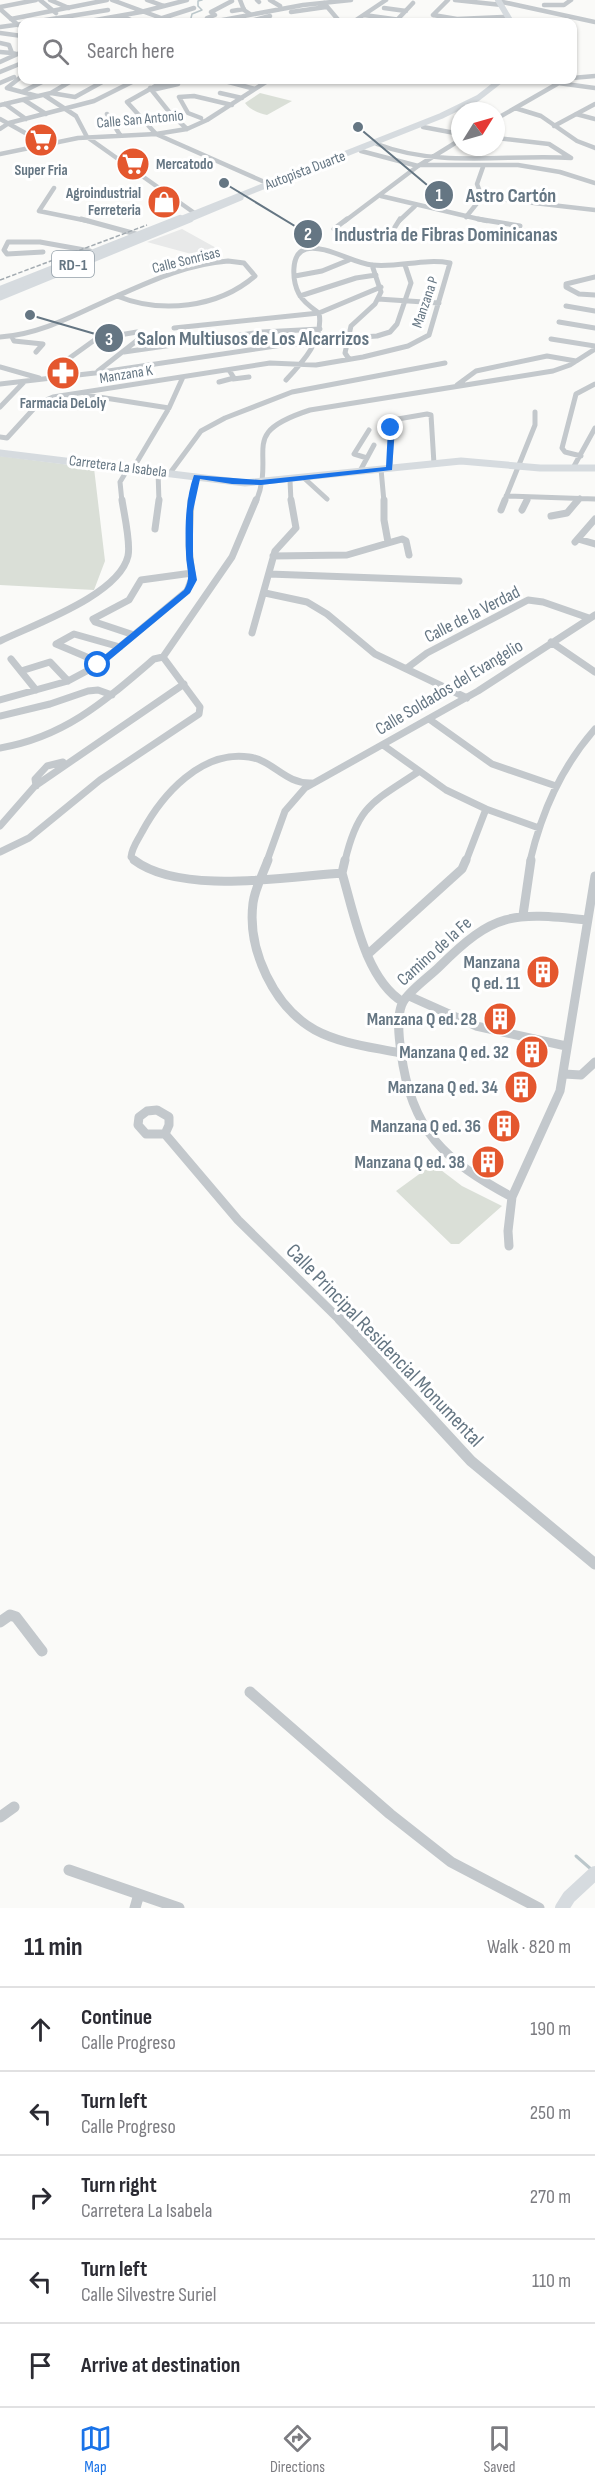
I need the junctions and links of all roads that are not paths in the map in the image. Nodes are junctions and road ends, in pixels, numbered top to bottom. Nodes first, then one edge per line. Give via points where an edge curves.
1 (38, 0) edge
2 (50, 0) edge
3 (82, 0) edge
4 (107, 0) edge
5 (112, 0) edge
6 (124, 0) edge
7 (147, 0) edge
8 (174, 0) edge
9 (187, 0) edge
10 (240, 0) edge
11 (270, 0) edge
12 (315, 0) edge
13 (351, 0) edge
14 (386, 0) edge
15 (448, 0) edge
16 (455, 0) edge
17 (543, 0) edge
18 (572, 0) edge
19 (230, 1) edge
20 (323, 1) edge
21 (17, 2) edge
22 (117, 2) junction
23 (180, 2) junction
24 (413, 3) dead end
25 (496, 3) edge
26 (91, 4) junction
27 (164, 6) junction
28 (280, 6) dead end
29 (326, 7) junction
30 (0, 8) edge
31 (70, 8) junction
32 (194, 8) dead end
33 (384, 8) dead end
34 (544, 8) junction
35 (244, 9) junction
36 (108, 10) junction
37 (53, 11) junction
38 (232, 11) dead end
39 (406, 11) junction
40 (141, 12) junction
41 (179, 12) junction
42 (457, 12) dead end
43 (250, 14) junction
44 (32, 15) junction
45 (364, 15) junction
46 (121, 16) junction
47 (36, 18) edge
48 (61, 18) joint
49 (109, 18) edge
50 (126, 18) edge
51 (161, 18) joint
52 (207, 18) dead end
53 (231, 18) edge
54 (263, 18) edge
55 (336, 18) edge
56 (359, 18) edge
57 (384, 18) edge
58 (399, 18) edge
59 (448, 18) edge
60 (458, 18) edge
61 (503, 18) edge
62 (508, 18) edge
63 (11, 19) junction
64 (595, 22) edge
65 (18, 24) edge
66 (18, 25) edge
67 (0, 27) edge
68 (0, 33) edge
69 (18, 35) edge
70 (0, 43) edge
71 (18, 53) edge
72 (0, 54) edge
73 (14, 54) junction
74 (0, 62) edge
75 (18, 65) edge
76 (0, 72) edge
77 (18, 76) edge
78 (595, 76) edge
79 (18, 78) edge
80 (577, 78) edge
81 (0, 83) edge
82 (38, 84) edge
83 (66, 84) edge
84 (99, 84) edge
85 (127, 84) edge
86 (165, 84) edge
87 (178, 84) edge
88 (236, 84) edge
89 (263, 84) edge
90 (496, 84) edge
91 (505, 84) edge
92 (556, 84) edge
93 (565, 84) edge
94 (595, 88) edge
95 (151, 89) junction
96 (255, 89) junction
97 (22, 92) junction
98 (51, 93) junction
99 (220, 93) dead end
100 (44, 95) junction
101 (37, 97) junction
102 (75, 97) junction
103 (242, 98) junction
104 (24, 100) junction
105 (479, 102) edge
106 (87, 103) junction
107 (595, 104) edge
108 (3, 105) edge
109 (232, 105) junction
110 (68, 108) junction
111 (515, 108) junction
112 (46, 114) junction
113 (108, 114) dead end
114 (505, 114) edge
115 (576, 114) junction
116 (451, 115) edge
117 (201, 118) dead end
118 (0, 119) edge
119 (26, 119) junction
120 (595, 119) edge
121 (9, 123) junction
122 (423, 126) junction
123 (554, 126) junction
124 (0, 129) edge
125 (187, 129) junction
126 (451, 132) edge
127 (156, 134) junction
128 (120, 135) junction
129 (87, 137) junction
130 (505, 139) edge
131 (45, 144) junction
132 (377, 144) junction
133 (451, 146) edge
134 (595, 148) edge
135 (361, 151) junction
136 (0, 154) edge
137 (431, 158) junction
138 (419, 166) junction
139 (483, 167) junction
140 (269, 183) junction
141 (595, 183) edge
142 (54, 188) dead end
143 (381, 196) junction
144 (239, 197) junction
145 (482, 197) junction
146 (415, 206) junction
147 (595, 210) edge
148 (193, 212) junction
149 (466, 217) junction
150 (395, 226) dead end
151 (520, 226) dead end
152 (334, 230) dead end
153 (142, 234) junction
154 (0, 241) edge
155 (8, 242) junction
156 (90, 251) junction
157 (43, 252) dead end
158 (349, 260) junction
159 (372, 265) junction
160 (405, 265) junction
161 (376, 275) junction
162 (28, 276) junction
163 (295, 276) junction
164 (595, 277) edge
165 (37, 282) junction
166 (381, 287) junction
167 (0, 292) edge
168 (595, 295) edge
169 (116, 296) junction
170 (300, 296) junction
171 (378, 299) junction
172 (406, 301) junction
173 (439, 303) junction
174 (566, 306) dead end
175 (595, 310) edge
176 (319, 313) junction
177 (559, 322) dead end
178 (205, 325) junction
179 (174, 328) dead end
180 (595, 328) edge
181 (320, 329) junction
182 (0, 337) edge
183 (12, 337) junction
184 (348, 338) junction
185 (551, 339) dead end
186 (210, 340) junction
187 (312, 345) junction
188 (595, 348) edge
189 (36, 352) dead end
190 (124, 352) junction
191 (349, 359) junction
192 (576, 361) junction
193 (445, 363) dead end
194 (303, 364) junction
195 (0, 367) edge
196 (229, 370) junction
197 (95, 373) junction
198 (59, 377) junction
199 (183, 377) junction
200 (249, 377) dead end
201 (45, 379) junction
202 (233, 379) junction
203 (286, 380) dead end
204 (219, 381) dead end
205 (24, 382) junction
206 (0, 384) edge
207 (595, 384) edge
208 (457, 385) junction
209 (79, 394) junction
210 (0, 407) edge
211 (169, 408) junction
212 (535, 412) dead end
213 (369, 430) dead end
214 (594, 432) edge
215 (3, 438) edge
216 (374, 445) dead end
217 (0, 453) edge
218 (581, 456) junction
219 (367, 458) junction
220 (434, 464) junction
221 (519, 466) junction
222 (131, 467) junction
223 (573, 468) junction
224 (595, 468) edge
225 (385, 469) junction
226 (158, 471) junction
227 (360, 471) junction
228 (170, 473) junction
229 (196, 477) junction
230 (304, 478) junction
231 (290, 480) junction
232 (261, 483) junction
233 (506, 496) junction
234 (528, 496) junction
235 (562, 498) junction
236 (580, 498) junction
237 (595, 499) edge
238 (327, 500) dead end
239 (501, 510) dead end
240 (522, 510) dead end
241 (595, 519) edge
242 (155, 529) dead end
243 (584, 532) junction
244 (595, 534) edge
245 (577, 541) joint
246 (388, 542) junction
247 (595, 544) edge
248 (409, 555) dead end
249 (273, 556) junction
250 (192, 573) junction
251 (269, 574) junction
252 (459, 580) dead end
253 (265, 593) junction
254 (592, 617) edge
255 (252, 633) dead end
256 (134, 635) junction
257 (0, 641) edge
258 (551, 642) junction
259 (120, 647) junction
260 (163, 657) junction
261 (11, 658) dead end
262 (101, 663) junction
263 (406, 668) junction
264 (21, 671) junction
265 (595, 672) edge
266 (68, 681) junction
267 (184, 684) junction
268 (36, 690) junction
269 (112, 694) junction
270 (467, 698) junction
271 (0, 699) edge
272 (0, 716) edge
273 (429, 719) junction
274 (595, 729) edge
275 (383, 745) junction
276 (2, 748) edge
277 (0, 755) edge
278 (418, 772) junction
279 (316, 782) junction
280 (556, 786) junction
281 (486, 809) junction
282 (0, 826) edge
283 (539, 828) junction
284 (0, 852) edge
285 (342, 873) junction
286 (595, 876) edge
287 (260, 879) junction
288 (523, 915) junction
289 (587, 920) junction
290 (367, 955) junction
291 (406, 999) junction
292 (566, 1046) junction
293 (400, 1053) junction
294 (595, 1062) edge
295 (564, 1074) junction
296 (165, 1134) dead end
297 (512, 1197) junction
298 (509, 1246) dead end
299 (595, 1564) edge
300 (0, 1622) edge
301 (42, 1651) dead end
302 (250, 1692) dead end
303 (14, 1807) dead end
304 (0, 1818) edge
305 (69, 1870) dead end
306 (595, 1873) edge
307 (139, 1894) junction
308 (565, 1903) edge
309 (135, 1908) edge
310 (179, 1908) edge
311 (539, 1908) edge

1 - 21 street
1 - 37 street
2 - 31 street
3 - 26 street
4 - 26 street
5 - 22 street
6 - 22 street
7 - 27 street
8 - 23 street
9 - 23 street
10 - 19 street
10 - 35 street
11 - 28 street
12 - 20 street
13 - 20 street
14 - 45 street
15 - 59 street via 433,15
16 - 25 street
17 - 34 street
18 - 34 street
19 - 52 street
20 - 29 street
20 - 43 street
21 - 30 street
21 - 44 street
22 - 40 street
23 - 27 street
24 - 39 street
25 - 34 street
25 - 34 street
25 - 61 highway
25 - 62 highway
26 - 31 street
26 - 36 street
27 - 40 street
27 - 41 street
29 - 54 street
29 - 55 street
30 - 63 street
31 - 37 street
32 - 41 street
33 - 39 street
34 - 64 street
35 - 38 street
35 - 43 street
36 - 46 street
36 - 48 street
37 - 44 street
37 - 48 street
39 - 58 street
40 - 46 street
40 - 51 street
41 - 51 street
42 - 60 street
43 - 53 street
44 - 47 street
44 - 63 street
45 - 56 street
45 - 57 street
46 - 49 street
46 - 50 street
63 - 65 street
66 - 67 street
68 - 69 street
70 - 73 street via 9,45
71 - 73 street
72 - 73 street
73 - 74 street
75 - 76 street
77 - 81 street
78 - 80 street
79 - 97 street via 7,88
82 - 97 street
83 - 98 street
84 - 102 street
85 - 106 street
86 - 95 street
87 - 95 street
88 - 96 street
89 - 96 street, Calle San Antonio
90 - 140 highway, Autopista Duarte / RD-1 via 447,114
91 - 105 highway, Autopista Duarte / RD-1
92 - 111 street
93 - 94 street
95 - 125 street
95 - 127 street via 127,102
96 - 103 street, Calle San Antonio
97 - 101 street
98 - 100 street
98 - 102 street
99 - 103 street
100 - 101 street
100 - 110 street
101 - 104 street
102 - 106 street
103 - 109 street, Calle San Antonio
104 - 108 street
104 - 112 street
106 - 110 street
107 - 115 street
108 - 119 street
109 - 117 street via 194,96 179,97 188,113
109 - 125 street, Calle San Antonio
110 - 112 street
110 - 129 street via 81,120
111 - 114 street
111 - 123 street via 541,116
112 - 119 street
113 - 128 street
115 - 120 street
115 - 123 street
116 - 122 highway, Autopista Duarte / RD-1
118 - 121 street
119 - 121 street
121 - 124 street
121 - 131 street
122 - 126 street
122 - 132 highway, Autopista Duarte / RD-1
123 - 134 street
125 - 127 street, Calle San Antonio
127 - 128 street, Calle San Antonio
127 - 140 street
128 - 129 street, Calle San Antonio
129 - 131 street, Calle San Antonio
129 - 148 street
130 - 137 street via 549,144 571,158
131 - 136 street, Calle San Antonio
132 - 135 highway, Autopista Duarte / RD-1
132 - 137 street
133 - 137 street
135 - 138 street
135 - 144 highway, Autopista Duarte / RD-1
137 - 138 street
138 - 139 street
138 - 143 street
139 - 141 street via 518,165
139 - 145 street via 477,184
140 - 144 highway, Autopista Duarte / RD-1
142 - 153 street via 39,211
143 - 146 street
143 - 152 street
144 - 148 main road
144 - 153 highway, RD-1
144 - 165 main road
145 - 147 street
145 - 149 street
146 - 149 street
146 - 150 street
148 - 153 main road
149 - 151 street
153 - 156 main road
153 - 167 highway, RD-1
154 - 155 street
155 - 156 street via 53,243
155 - 157 street via 4,247 7,254
156 - 162 main road
158 - 159 street, Manzana P
158 - 163 street
158 - 163 street, Manzana P via 317,250 301,251 295,263
159 - 160 street, Manzana P
159 - 161 street
160 - 172 street via 411,283
160 - 173 street, Manzana P via 450,263
161 - 166 street
161 - 170 street
162 - 165 main road via 24,282
162 - 167 main road
163 - 170 street
164 - 168 street via 566,287 579,294
165 - 167 main road
166 - 171 street
166 - 176 street
169 - 169 street, Calle Sonrisas via 157,278 217,262 244,263 255,276 248,283 203,302 148,306
169 - 183 street, Calle Sonrisas
170 - 176 street
171 - 172 street
171 - 184 street via 351,326
172 - 173 street
172 - 184 street via 390,332
173 - 191 street, Manzana P via 431,330 422,341
174 - 175 street
176 - 178 street
176 - 181 street
177 - 180 street
178 - 179 street
178 - 186 street
181 - 186 street
181 - 187 street
182 - 183 street, Calle Sonrisas
183 - 189 street via 14,341 43,344
184 - 191 street via 345,353
185 - 188 street
186 - 190 street
187 - 194 street
187 - 197 street via 289,344
188 - 192 street
190 - 197 street
190 - 198 street via 144,335 137,332 96,339 64,362
191 - 194 street, Manzana P
192 - 208 street via 553,371
192 - 208 street via 547,356 476,371
193 - 228 street via 292,392 225,418 201,431
194 - 196 street, Manzana K via 286,362
194 - 203 street
195 - 201 street
196 - 199 street, Manzana K
196 - 202 street
197 - 198 street
198 - 201 street
199 - 209 street, Manzana K
199 - 211 street
200 - 202 street
201 - 205 street
202 - 204 street
205 - 206 street
205 - 210 street
207 - 218 street via 576,394 562,448
208 - 232 street via 310,410 280,422 266,431 262,442
209 - 211 street
209 - 215 street, Manzana K via 45,399
211 - 222 street
212 - 221 street
213 - 219 street via 354,454
214 - 218 street
216 - 219 street
217 - 222 main road, Carretera La Isabela
218 - 223 street
219 - 227 street
220 - 221 main road, Carretera La Isabela via 476,461
220 - 225 main road, Carretera La Isabela
220 - 225 street via 432,422 427,414 392,420
221 - 223 main road, Carretera La Isabela
221 - 233 street
222 - 226 main road, Carretera La Isabela
222 - 257 street via 120,482 129,554 122,572 100,592
223 - 224 main road, Carretera La Isabela
225 - 227 main road, Carretera La Isabela
225 - 246 street via 384,520
226 - 228 main road, Carretera La Isabela
226 - 242 street via 159,510
227 - 230 main road, Carretera La Isabela
228 - 229 main road, Carretera La Isabela
229 - 232 main road, Carretera La Isabela
229 - 250 street via 190,511
230 - 231 main road, Carretera La Isabela
230 - 238 street
231 - 232 main road, Carretera La Isabela
231 - 249 street via 296,528
232 - 260 street via 232,557
233 - 234 street
233 - 239 street
234 - 235 street
234 - 240 street
235 - 236 street
235 - 236 street via 551,516 567,513
236 - 237 street
241 - 243 street
243 - 244 street
243 - 245 street
245 - 247 street
246 - 248 street via 406,541
246 - 249 street via 347,555
249 - 251 street
250 - 256 street via 194,580 188,591
250 - 256 street via 141,580 129,600 93,619
251 - 252 street
251 - 253 street
253 - 255 street
253 - 263 street via 307,602 375,654
254 - 258 street, Calle Soldados del Evangelio
254 - 263 street, Calle de la Verdad via 528,600
256 - 259 street
258 - 265 street
258 - 270 street, Calle Soldados del Evangelio
259 - 262 street
259 - 262 street via 74,634 56,644
260 - 267 street
260 - 269 street via 154,659
261 - 264 street
262 - 266 street
263 - 270 street
264 - 266 street via 50,662
264 - 268 street
266 - 268 street
267 - 282 street via 105,740 67,762 42,770 35,778 36,786
267 - 284 street via 200,707 199,714 100,780 29,838
268 - 271 street
269 - 272 street via 88,691
269 - 276 street via 72,724 40,739
270 - 273 street, Calle Soldados del Evangelio
273 - 275 street, Calle Soldados del Evangelio
273 - 280 street via 492,764
274 - 280 street via 571,758
275 - 278 street
275 - 279 street, Calle Soldados del Evangelio
276 - 277 street
278 - 281 street
278 - 285 street via 363,812 351,835
279 - 287 street, Calle Soldados del Evangelio via 287,805
279 - 287 street via 293,782 250,758 231,758 206,766 186,778 154,810 131,853 140,864 185,881
280 - 283 street
281 - 283 street
281 - 290 street via 462,869
283 - 288 street via 526,882
285 - 287 street
285 - 290 street
286 - 289 street
287 - 293 street, Calle Soldados del Evangelio via 252,931 256,948 290,1011 323,1033
288 - 289 street, Camino de la Fe
288 - 291 street, Camino de la Fe via 480,929
289 - 292 street
290 - 291 street via 390,994
291 - 292 street via 476,1026
291 - 293 street, Camino de la Fe via 400,1016
292 - 295 street
293 - 297 street, Camino de la Fe via 417,1114 435,1144 460,1168
294 - 295 street via 581,1075
295 - 297 street
296 - 299 street, Calle Principal Residencial Monumental via 238,1220 319,1297 471,1461
297 - 298 street
300 - 301 street via 10,1615 16,1617
302 - 311 street via 451,1862
303 - 304 street
305 - 307 street
306 - 308 main road
307 - 309 street
307 - 310 street

